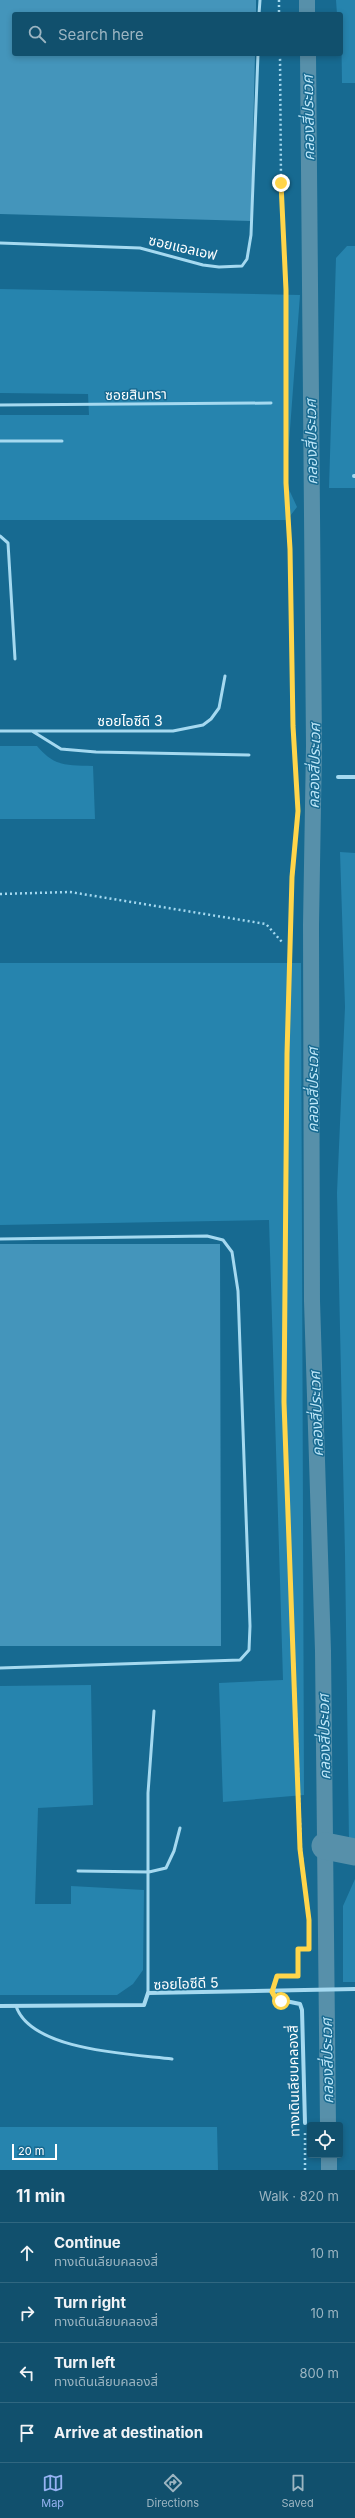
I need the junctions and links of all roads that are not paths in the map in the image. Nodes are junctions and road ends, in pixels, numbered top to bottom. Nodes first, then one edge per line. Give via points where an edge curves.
1 (260, 0) edge
2 (259, 12) edge
3 (258, 56) edge
4 (0, 244) edge
5 (271, 403) dead end
6 (0, 405) edge
7 (0, 441) edge
8 (62, 441) dead end
9 (0, 536) edge
10 (15, 659) dead end
11 (225, 676) dead end
12 (32, 731) junction
13 (0, 732) edge
14 (249, 755) dead end
15 (338, 777) dead end
16 (355, 777) edge
17 (0, 1240) edge
18 (0, 1668) edge
19 (154, 1711) dead end
20 (180, 1828) dead end
21 (78, 1871) dead end
22 (149, 1872) junction
23 (355, 1989) edge
24 (272, 1992) junction
25 (148, 1993) junction
26 (0, 2006) edge
27 (16, 2006) junction
28 (172, 2059) dead end
29 (305, 2123) road end

1 - 2 lane
3 - 4 lane, ซอยแอลเอฟ via 251,235 247,260 242,266 203,265 140,248
5 - 6 lane, ซอยสินทรา
7 - 8 lane
9 - 10 lane via 8,544
11 - 12 lane, ซอยไอซีดี 3 via 219,708 211,719 202,725 173,731
12 - 13 lane, ซอยไอซีดี 3
12 - 14 lane via 61,749
15 - 16 street
17 - 18 lane via 207,1236 223,1240 232,1252 238,1291 250,1626 249,1650 240,1660
19 - 22 lane via 148,1793
20 - 22 lane via 166,1868
21 - 22 lane
22 - 25 lane
23 - 24 street, ซอยไอซีดี 5
24 - 25 street, ซอยไอซีดี 5
24 - 29 street, ทางเดินเลียบคลองสี่ via 276,1999 300,2004 302,2010
25 - 27 street, ซอยไอซีดี 5 via 144,2005
26 - 27 street, ซอยไอซีดี 5
27 - 28 lane via 19,2015 31,2028 50,2038 100,2050

